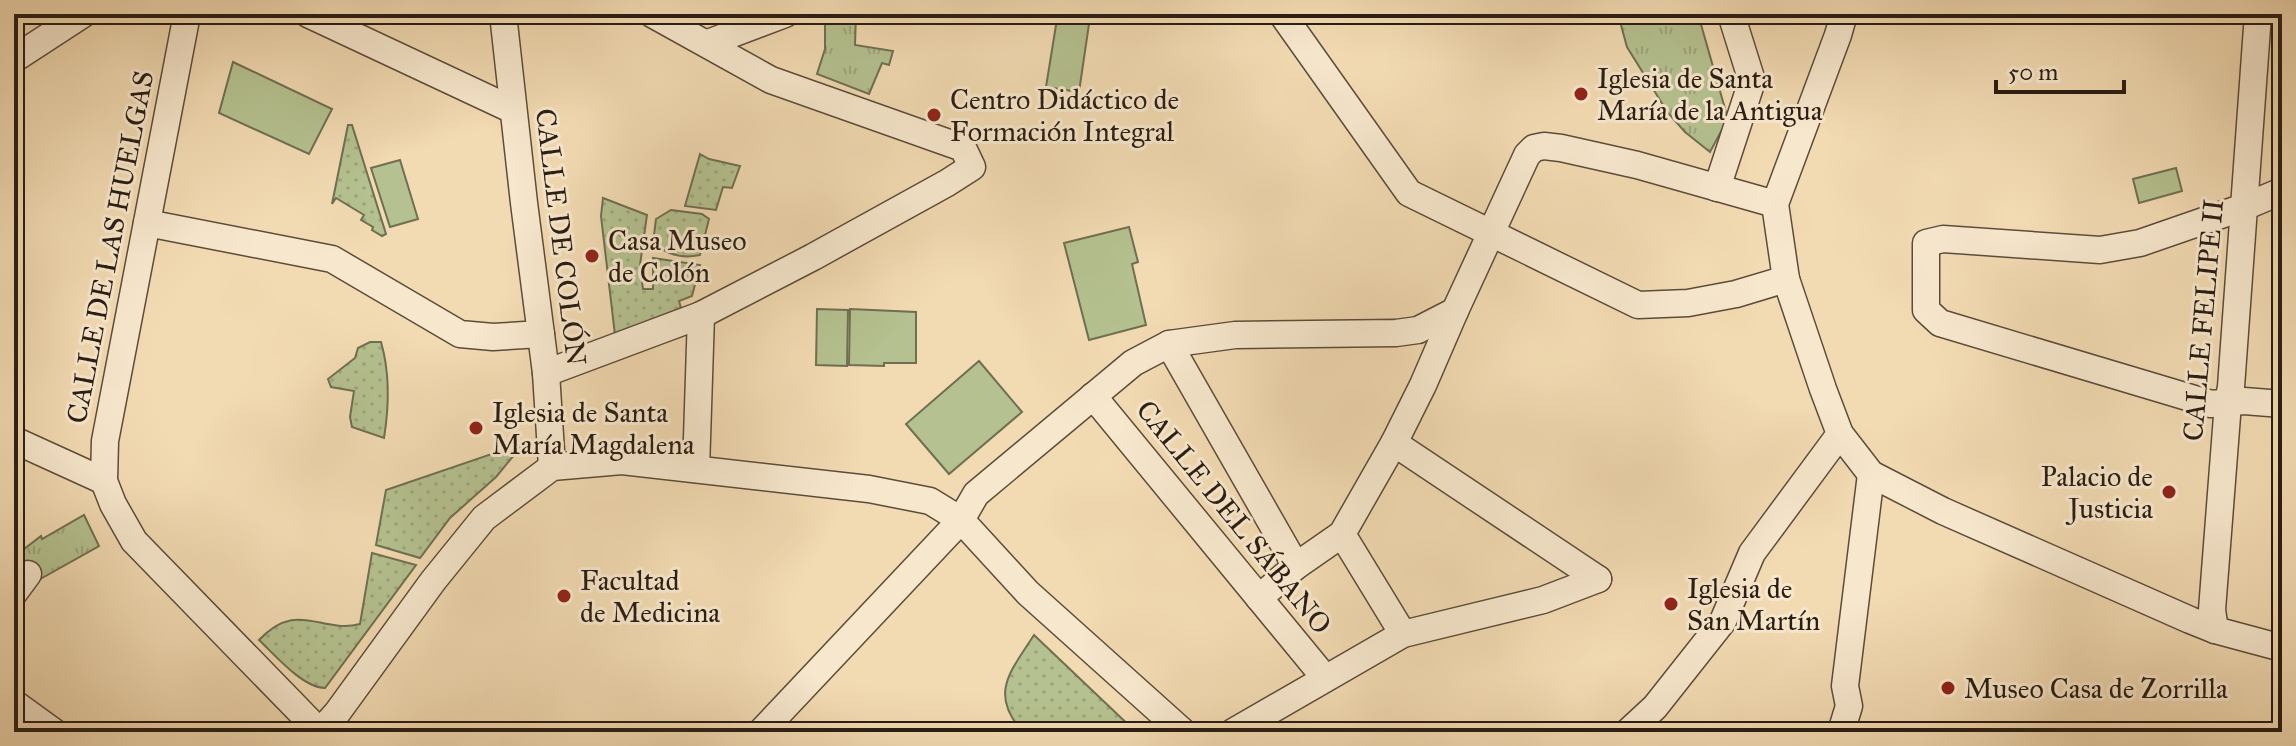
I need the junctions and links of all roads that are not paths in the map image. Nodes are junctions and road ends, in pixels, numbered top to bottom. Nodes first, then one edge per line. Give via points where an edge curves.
1 (83, 14) edge
2 (187, 14) edge
3 (308, 14) edge
4 (503, 14) edge
5 (652, 14) edge
6 (785, 14) edge
7 (1282, 14) edge
8 (1731, 14) edge
9 (1844, 14) edge
10 (2258, 14) edge
11 (708, 43) junction
12 (14, 59) edge
13 (513, 110) junction
14 (1717, 188) junction
15 (2282, 191) edge
16 (1775, 204) junction
17 (2244, 207) junction
18 (147, 223) junction
19 (1490, 234) junction
20 (1786, 279) junction
21 (1455, 311) junction
22 (701, 315) junction
23 (1396, 333) junction
24 (541, 334) junction
25 (1169, 344) junction
26 (546, 373) junction
27 (1423, 385) junction
28 (1093, 396) junction
29 (2228, 403) junction
30 (2282, 404) edge
31 (1840, 434) junction
32 (14, 440) edge
33 (1394, 443) junction
34 (552, 467) junction
35 (696, 469) junction
36 (1871, 474) junction
37 (106, 487) junction
38 (961, 520) junction
39 (1342, 534) junction
40 (1296, 566) junction
41 (1259, 598) junction
42 (2215, 630) junction
43 (1403, 634) junction
44 (2282, 648) edge
45 (1325, 678) junction
46 (14, 703) edge
47 (54, 732) edge
48 (320, 732) edge
49 (761, 732) edge
50 (1183, 732) edge
51 (1233, 732) edge
52 (1628, 732) edge
53 (1841, 732) edge

1 - 12 street
2 - 18 street, CALLE DE LAS HUELGAS
3 - 13 street
4 - 13 street, CALLE DE COLÓN
5 - 11 street
6 - 11 street
7 - 19 street via 1409,193
8 - 14 street via 1752,81
9 - 16 street
10 - 17 street, CALLE FELIPE II
11 - 22 street via 771,80 963,148 972,167
13 - 24 street, CALLE DE COLÓN
14 - 16 street
14 - 19 street via 1561,148 1534,148
15 - 17 street
16 - 20 street
17 - 29 street, CALLE FELIPE II
17 - 29 street via 2140,243 2100,250 1943,239 1926,243 1926,310 1940,323 2196,400
18 - 24 street via 332,259 460,334
18 - 37 street, CALLE DE LAS HUELGAS via 105,441
19 - 20 street via 1638,305 1688,303
19 - 21 street
20 - 31 street
21 - 23 street via 1418,330
21 - 27 street
22 - 26 street
22 - 35 street
23 - 25 street via 1235,335
23 - 27 street via 1416,349
24 - 26 street, CALLE DE COLÓN
25 - 28 street via 1133,363
25 - 40 street
26 - 34 street, CALLE DE COLÓN
27 - 33 street
28 - 38 street via 976,494
28 - 41 street, CALLE DEL SÁBANO
29 - 30 street
29 - 42 street, CALLE FELIPE II via 2212,610
31 - 36 street
31 - 52 street via 1752,553 1723,621 1655,707
32 - 37 street
33 - 39 street
33 - 43 street via 1598,579 1543,600
34 - 35 street via 622,461
34 - 48 street via 484,518
35 - 38 street via 869,489 930,501
36 - 42 street
36 - 53 street via 1845,686 1849,706
37 - 48 street via 134,541
38 - 49 street
38 - 50 street via 1028,593
39 - 40 street
39 - 43 street
40 - 41 street
41 - 45 street, CALLE DEL SÁBANO
42 - 44 street
43 - 45 street
45 - 51 street
46 - 47 street

